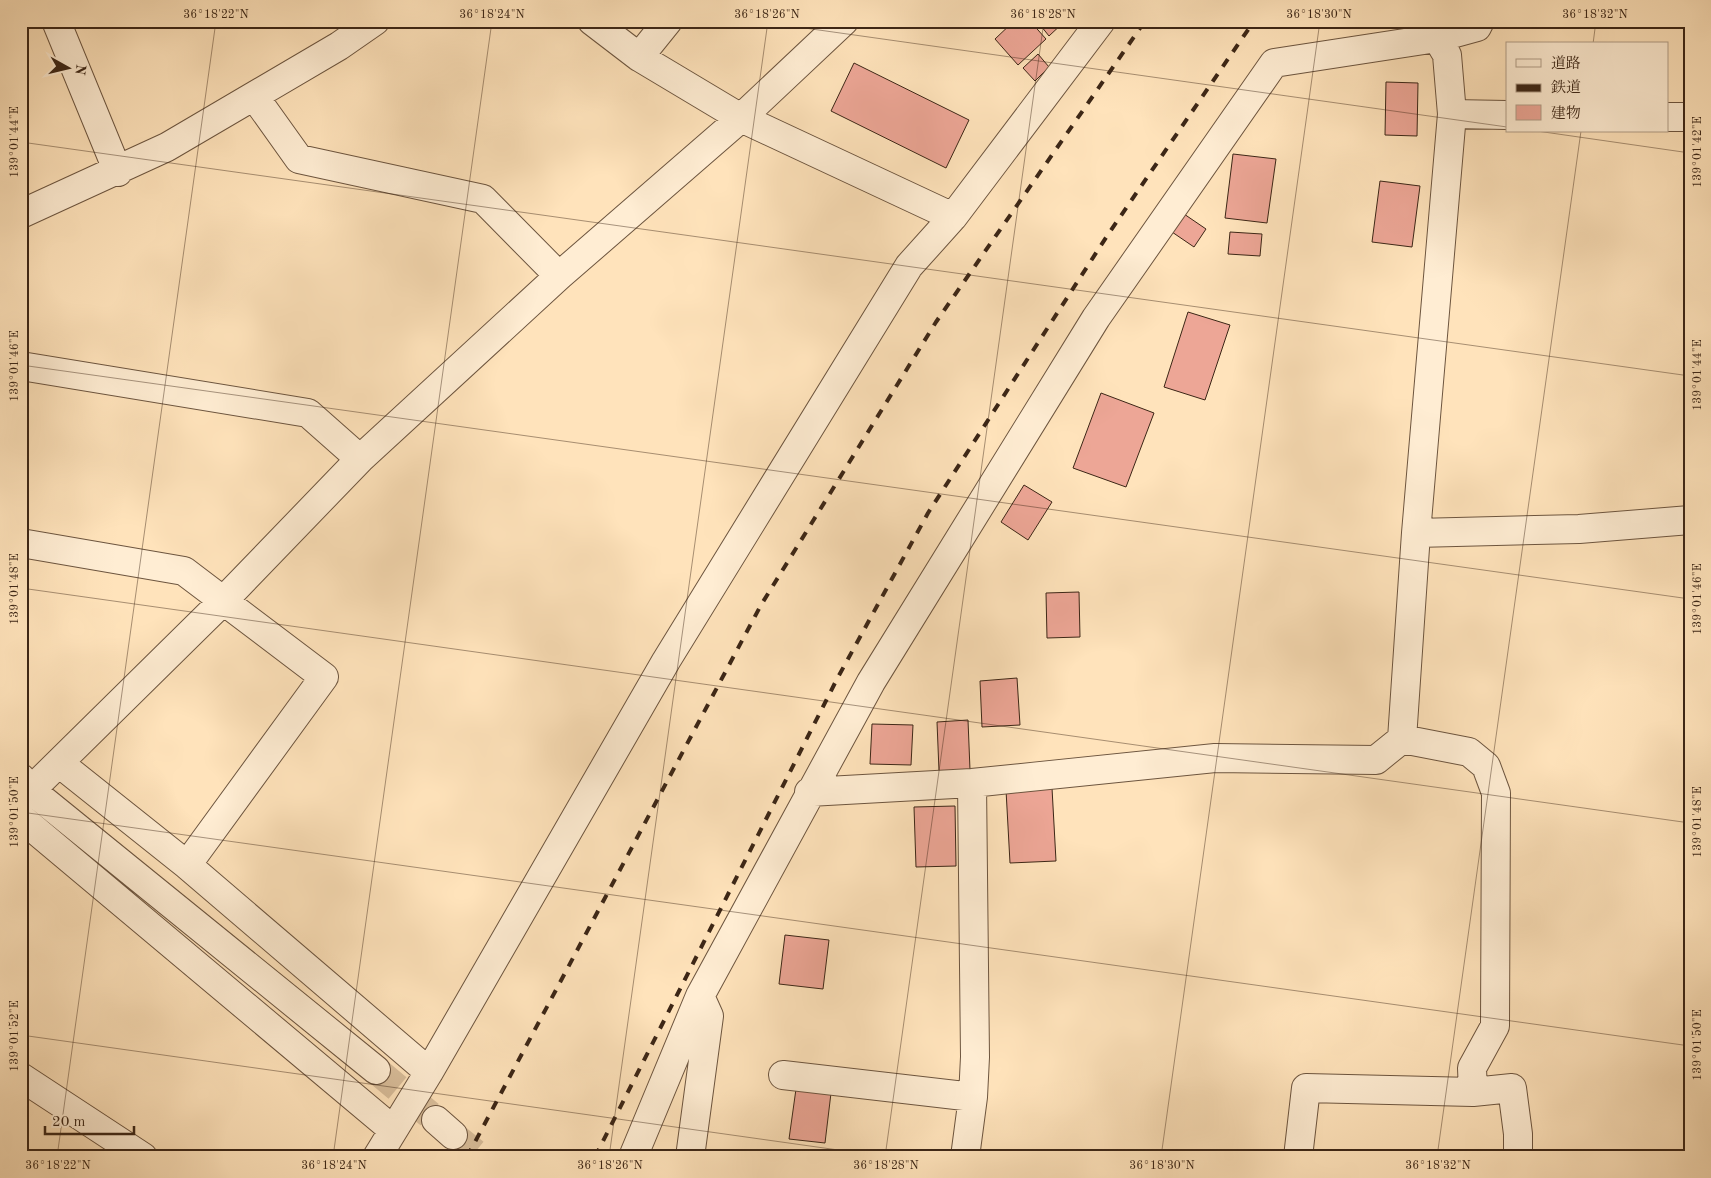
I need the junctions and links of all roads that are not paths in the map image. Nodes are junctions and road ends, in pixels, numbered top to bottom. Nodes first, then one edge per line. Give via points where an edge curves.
1 (56, 21) edge
2 (375, 21) edge
3 (592, 21) edge
4 (668, 21) edge
5 (844, 21) edge
6 (1101, 21) edge
7 (1480, 21) edge
8 (1436, 30) edge
9 (639, 57) junction
10 (254, 96) junction
11 (1452, 114) junction
12 (1506, 115) edge
13 (1668, 117) edge
14 (1690, 117) edge
15 (741, 118) junction
16 (118, 172) junction
17 (21, 214) edge
18 (953, 217) junction
19 (559, 276) junction
20 (21, 366) edge
21 (360, 459) junction
22 (1690, 520) edge
23 (1416, 534) junction
24 (21, 543) edge
25 (224, 600) junction
26 (1402, 739) junction
27 (59, 763) junction
28 (972, 783) junction
29 (25, 790) edge
30 (809, 792) junction
31 (21, 818) edge
32 (187, 865) junction
33 (700, 996) junction
34 (376, 1070) tunnel mouth
35 (429, 1072) junction
36 (782, 1075) dead end
37 (21, 1077) edge
38 (1473, 1092) junction
39 (973, 1097) junction
40 (392, 1129) junction
41 (143, 1157) edge
42 (377, 1157) edge
43 (633, 1157) edge
44 (690, 1157) edge
45 (965, 1157) edge
46 (1298, 1157) edge
47 (1518, 1157) edge

1 - 16 street
2 - 10 street
3 - 9 street
4 - 9 street
5 - 15 street
6 - 18 street
7 - 8 street via 1477,27
8 - 11 street via 1448,55
8 - 30 street via 1274,63 1096,318 871,682
9 - 15 street
10 - 16 street
10 - 19 street via 299,159 483,199
11 - 12 street
11 - 23 street
13 - 14 street
15 - 18 street
15 - 19 street
16 - 17 street
18 - 35 street via 909,266 672,653
19 - 21 street
20 - 21 street via 308,413
21 - 25 street
22 - 23 street via 1578,529
23 - 26 street
24 - 25 street via 184,571
25 - 27 street
25 - 32 street via 324,678
26 - 28 street via 1376,760 1216,758
26 - 38 street via 1469,752 1486,766 1496,794 1495,1026 1472,1068
27 - 29 street
27 - 32 street
28 - 30 street
28 - 39 street
29 - 34 street
30 - 33 street
31 - 40 street
32 - 35 street
33 - 43 street
33 - 44 street via 709,1016
35 - 40 street
36 - 39 street
37 - 41 street
38 - 46 street via 1306,1088
38 - 47 street via 1512,1088
39 - 45 street
40 - 42 street

